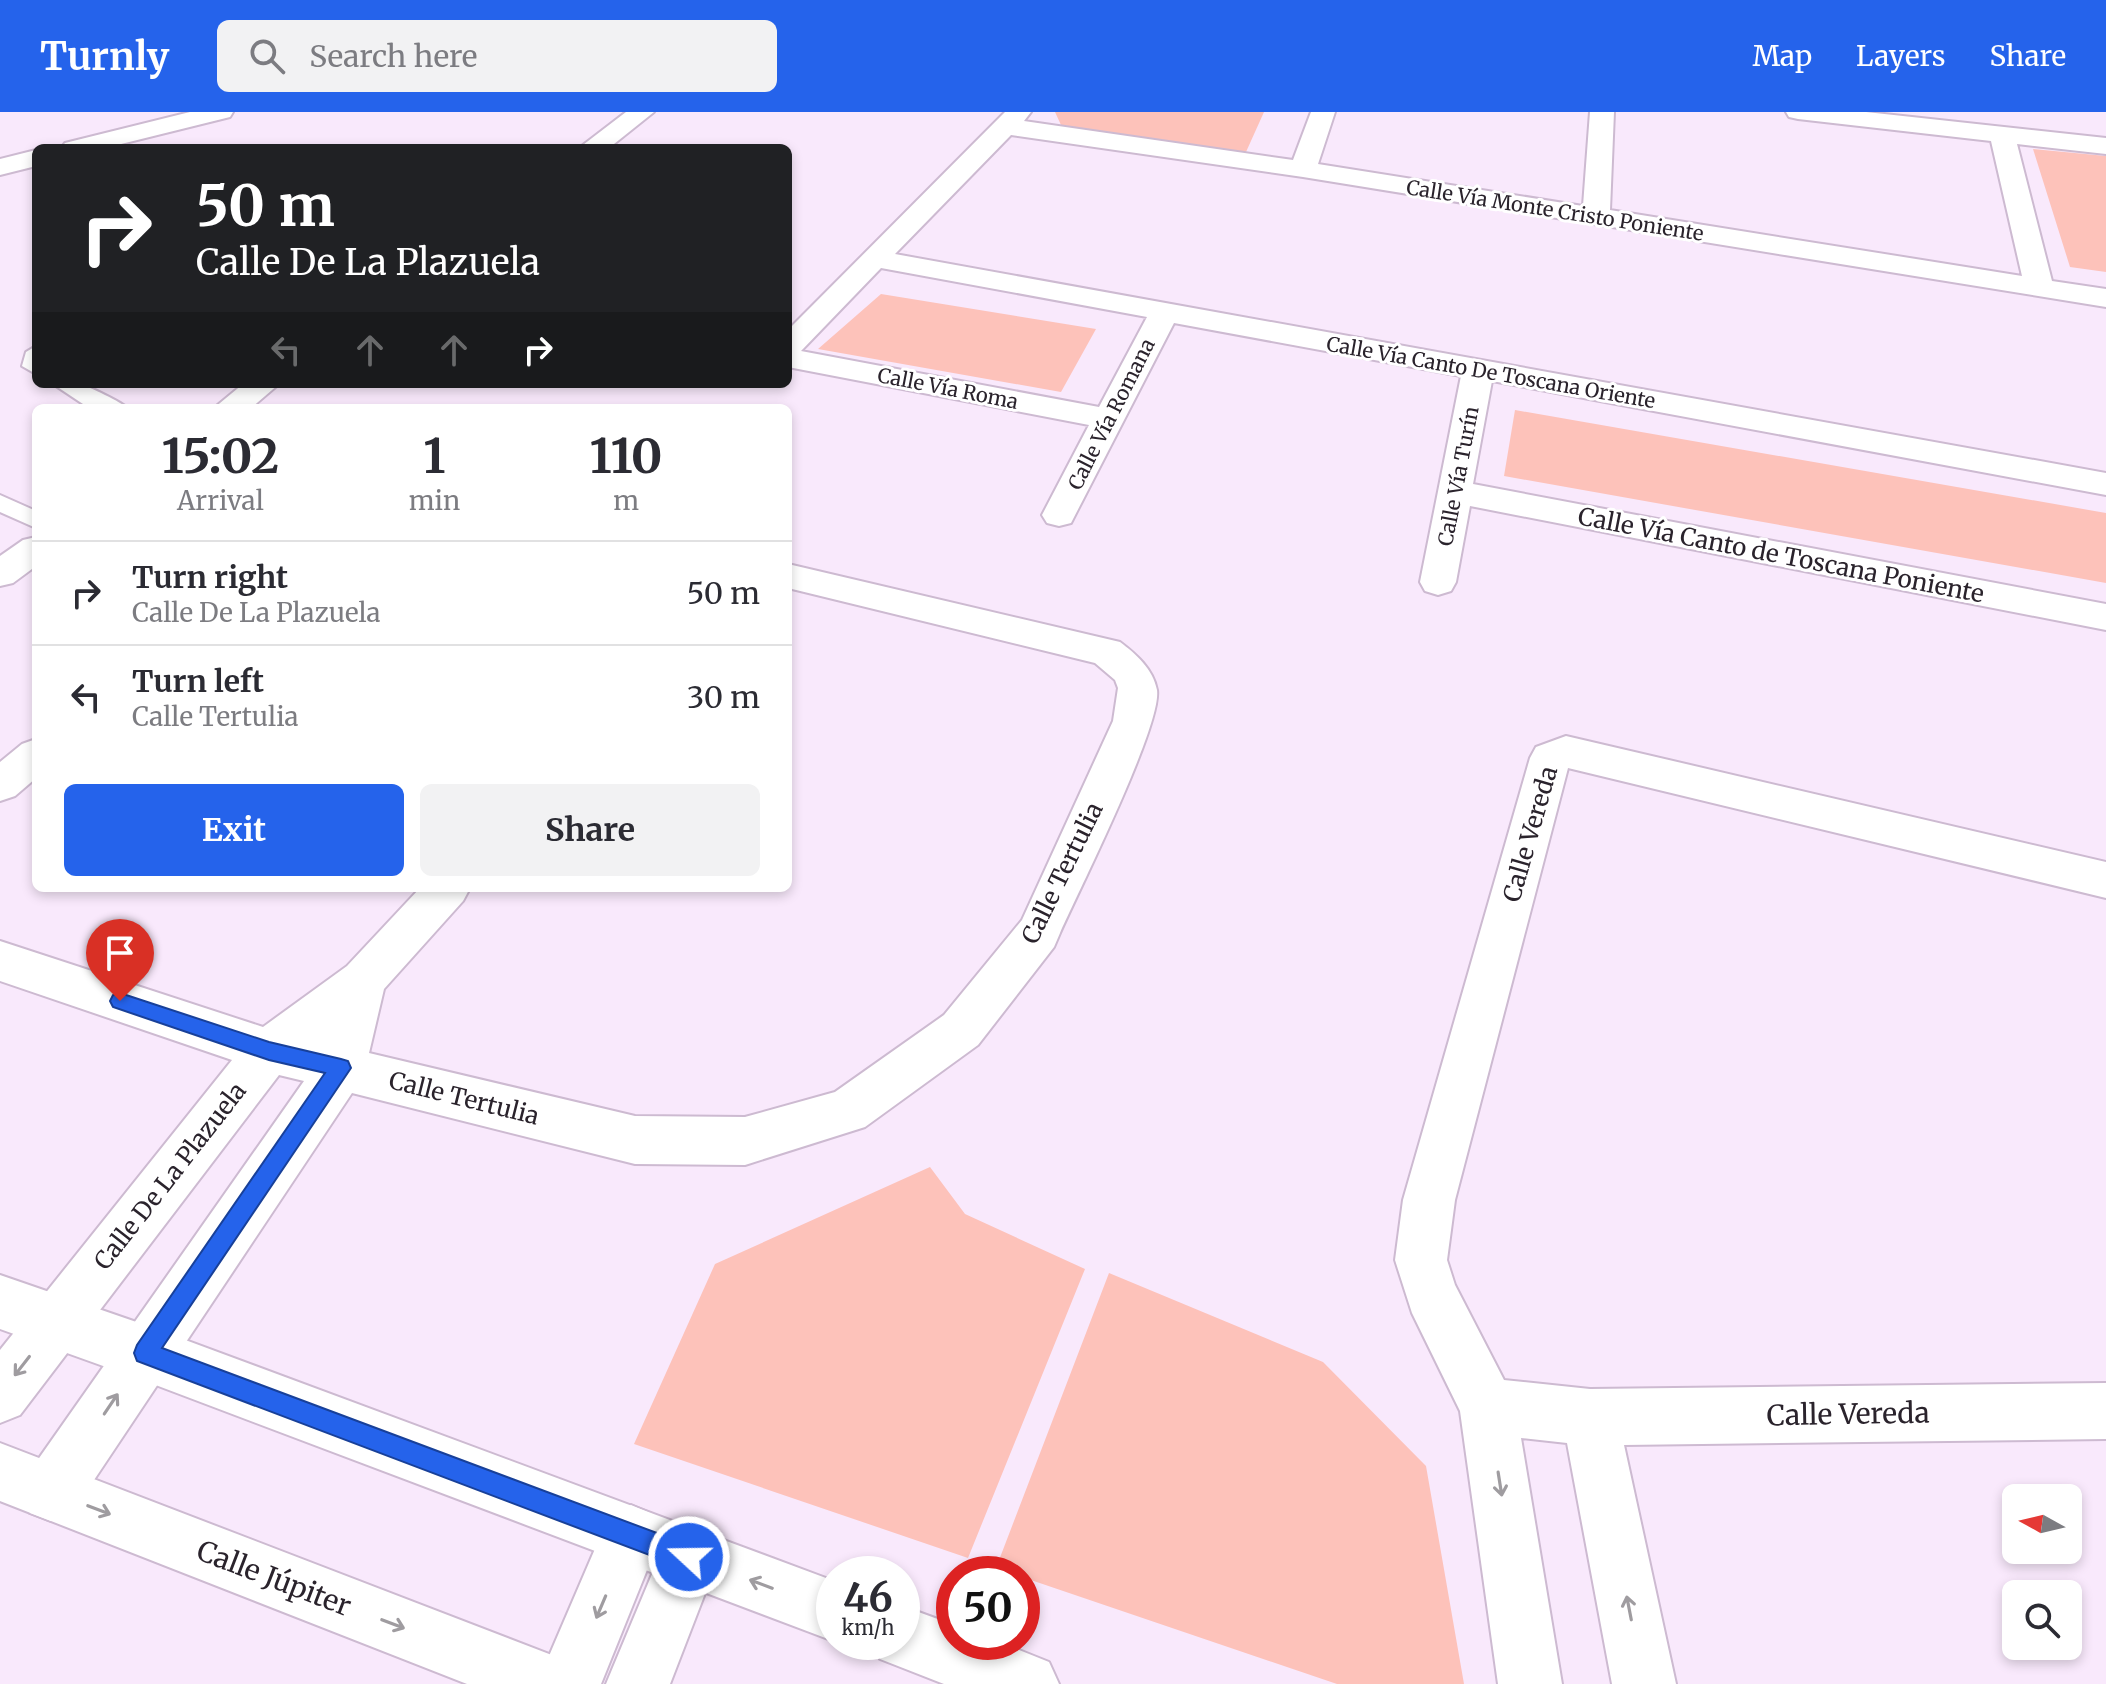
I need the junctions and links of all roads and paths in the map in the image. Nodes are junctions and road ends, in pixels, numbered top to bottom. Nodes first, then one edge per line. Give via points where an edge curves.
1 (221, 112) edge
2 (642, 112) edge
3 (1323, 112) edge
4 (1602, 112) edge
5 (1798, 112) edge
6 (1011, 119) edge
7 (2002, 135) junction
8 (90, 144) edge
9 (598, 144) edge
10 (2106, 146) edge
11 (32, 159) edge
12 (0, 167) edge
13 (1303, 169) junction
14 (1596, 218) junction
15 (877, 259) junction
16 (2039, 287) junction
17 (2106, 298) edge
18 (1164, 313) junction
19 (792, 343) edge
20 (792, 359) edge
21 (1478, 370) junction
22 (71, 388) edge
23 (118, 388) edge
24 (258, 388) edge
25 (94, 401) junction
26 (103, 404) edge
27 (236, 404) edge
28 (1109, 419) junction
29 (2106, 484) edge
30 (1455, 492) junction
31 (0, 503) edge
32 (1059, 515) dead end
33 (32, 518) edge
34 (32, 552) edge
35 (0, 574) edge
36 (792, 577) edge
37 (1438, 582) dead end
38 (2106, 617) edge
39 (32, 758) edge
40 (0, 785) edge
41 (2106, 880) edge
42 (444, 892) edge
43 (0, 961) edge
44 (363, 980) junction
45 (269, 1051) junction
46 (341, 1068) junction
47 (0, 1302) edge
48 (57, 1322) junction
49 (145, 1353) junction
50 (0, 1395) edge
51 (1488, 1407) junction
52 (2106, 1411) edge
53 (1590, 1417) junction
54 (25, 1482) edge
55 (631, 1535) junction
56 (689, 1557) junction
57 (816, 1605) edge
58 (920, 1644) edge
59 (548, 1684) edge
60 (569, 1684) edge
61 (638, 1684) edge
62 (1027, 1684) edge
63 (1530, 1684) edge
64 (1644, 1684) edge

1 - 8 street
2 - 9 street
3 - 13 street
4 - 14 street
5 - 7 street
6 - 13 street, Calle Vía Monte Cristo Poniente
6 - 15 street
7 - 10 street
7 - 16 street
11 - 12 street
13 - 14 street, Calle Vía Monte Cristo Poniente
14 - 16 street, Calle Vía Monte Cristo Poniente
15 - 18 street, Calle Vía Canto De Toscana Oriente
15 - 19 street
16 - 17 street, Calle Vía Monte Cristo Poniente
18 - 21 street, Calle Vía Canto De Toscana Oriente
18 - 28 street, Calle Vía Romana
20 - 28 street, Calle Vía Roma
21 - 29 street, Calle Vía Canto De Toscana Oriente
21 - 30 street, Calle Vía Turín
22 - 25 lane
23 - 25 lane
24 - 27 street
25 - 26 lane
28 - 32 street, Calle Vía Romana
30 - 37 street, Calle Vía Turín
30 - 38 street, Calle Vía Canto de Toscana Poniente
31 - 33 lane
34 - 35 street
36 - 46 street, Calle Tertulia via 1107,652 1127,666 1137,683 1139,704 1128,735 1038,933 961,1030 848,1111 745,1141 635,1140
39 - 40 street
41 - 51 street, Calle Vereda via 1566,752 1550,758 1423,1233 1421,1260 1431,1294
42 - 44 street, Calle De La Plazuela
43 - 45 street, Calle Tertulia
44 - 45 street, Calle De La Plazuela
44 - 46 street, Calle De La Plazuela
45 - 46 street, Calle Tertulia
45 - 48 street, Calle De La Plazuela
46 - 49 street, Calle De La Plazuela
47 - 48 street
48 - 49 street
48 -> 50 street, Calle De La Plazuela
54 -> 49 street, Calle De La Plazuela
49 - 55 street
51 - 53 street, Calle Vereda
51 -> 63 street, Calle Vereda
52 - 53 street, Calle Vereda
64 -> 53 street
54 -> 59 street, Calle Júpiter
55 - 56 street
55 -> 60 street
57 -> 56 street
56 - 61 street
58 - 62 street

